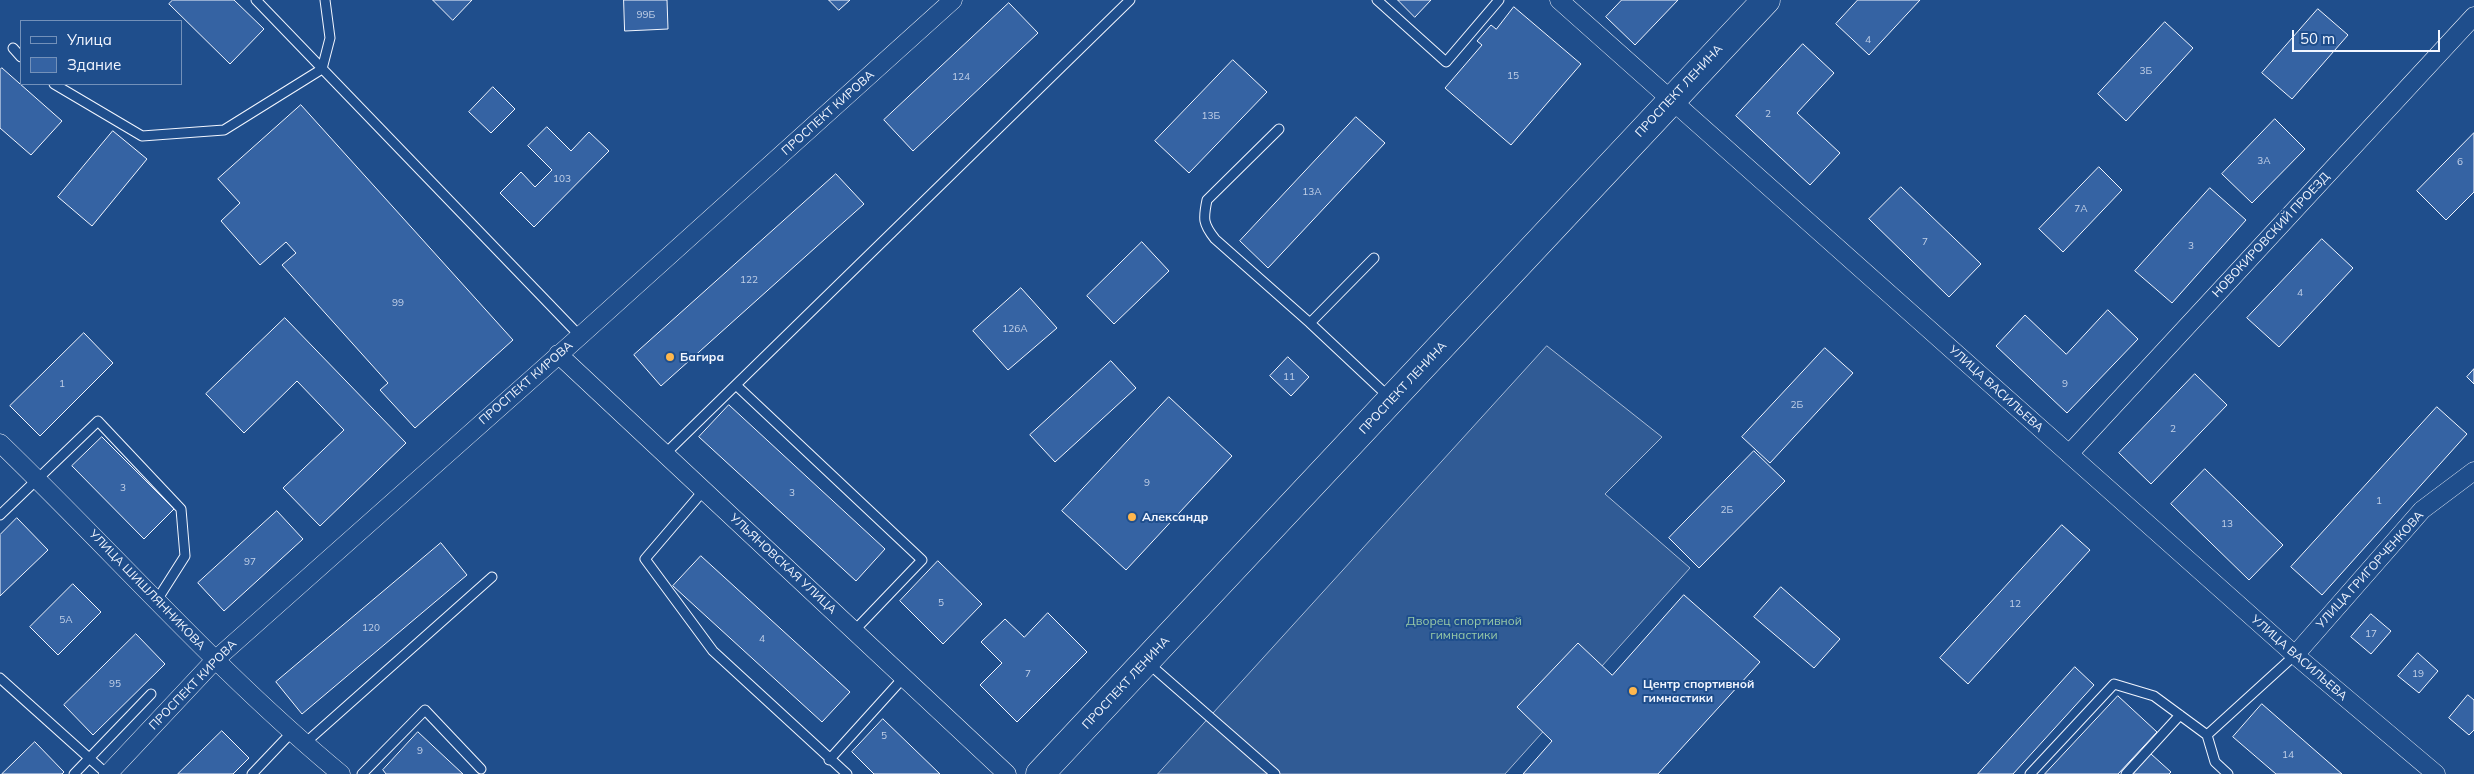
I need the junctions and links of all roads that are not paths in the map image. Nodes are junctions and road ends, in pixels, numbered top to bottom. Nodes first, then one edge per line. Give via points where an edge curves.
1 (256, 0) edge
2 (325, 0) edge
3 (953, 0) edge
4 (1130, 0) edge
5 (1377, 0) edge
6 (1498, 0) edge
7 (1560, 0) edge
8 (1766, 0) edge
9 (2474, 16) edge
10 (13, 48) dead end
11 (20, 56) edge
12 (322, 69) junction
13 (56, 85) edge
14 (1670, 101) junction
15 (1279, 129) dead end
16 (1374, 258) dead end
17 (1310, 322) junction
18 (580, 336) junction
19 (558, 354) junction
20 (737, 386) junction
21 (1392, 400) junction
22 (0, 443) edge
23 (666, 454) junction
24 (2069, 454) junction
25 (2474, 472) edge
26 (37, 478) junction
27 (704, 490) junction
28 (0, 515) edge
29 (492, 577) dead end
30 (157, 600) junction
31 (854, 631) junction
32 (2295, 655) junction
33 (215, 660) junction
34 (1146, 661) junction
35 (904, 677) junction
36 (0, 678) edge
37 (151, 694) dead end
38 (2180, 715) junction
39 (2206, 735) junction
40 (298, 738) junction
41 (89, 757) junction
42 (829, 760) junction
43 (481, 769) dead end
44 (74, 774) edge
45 (107, 774) edge
46 (252, 774) edge
47 (341, 774) edge
48 (362, 774) edge
49 (846, 774) edge
50 (1007, 774) edge
51 (1040, 774) edge
52 (1275, 774) edge
53 (2030, 774) edge
54 (2126, 774) edge
55 (2228, 774) edge
56 (2436, 774) edge

1 - 12 lane
2 - 12 lane via 330,38
3 - 18 street, ПРОСПЕКТ КИРОВА
4 - 20 lane
5 - 6 lane via 1446,62
7 - 14 street, УЛИЦА ВАСИЛЬЕВА
8 - 14 main road, ПРОСПЕКТ ЛЕНИНА
9 - 24 street, НОВОКИРОВСКИЙ ПРОЕЗД
10 - 11 lane
12 - 13 lane via 224,130 142,136
12 - 18 lane
14 - 21 main road, ПРОСПЕКТ ЛЕНИНА
14 - 24 street, УЛИЦА ВАСИЛЬЕВА
15 - 17 lane via 1207,200 1203,216 1215,239
16 - 17 lane
17 - 21 lane
18 - 19 street, ПРОСПЕКТ КИРОВА
19 - 23 street, УЛЬЯНОВСКАЯ УЛИЦА
19 - 33 street, ПРОСПЕКТ КИРОВА
20 - 23 lane
20 - 31 lane via 922,560
21 - 34 main road, ПРОСПЕКТ ЛЕНИНА
22 - 26 street, УЛИЦА ШИШЛЯННИКОВА
23 - 27 street, УЛЬЯНОВСКАЯ УЛИЦА
24 - 32 street, УЛИЦА ВАСИЛЬЕВА
25 - 32 street, УЛИЦА ГРИГОРЧЕНКОВА via 2422,510
26 - 28 lane
26 - 30 street, УЛИЦА ШИШЛЯННИКОВА
26 - 30 lane via 98,421 181,509 185,556
27 - 31 street, УЛЬЯНОВСКАЯ УЛИЦА
27 - 42 lane via 645,559 713,651
29 - 40 lane
30 - 33 street, УЛИЦА ШИШЛЯННИКОВА
31 - 35 street, УЛЬЯНОВСКАЯ УЛИЦА
32 - 39 lane
32 - 56 street, УЛИЦА ВАСИЛЬЕВА
33 - 40 street, УЛИЦА ШИШЛЯННИКОВА
33 - 45 street, ПРОСПЕКТ КИРОВА
34 - 51 main road, ПРОСПЕКТ ЛЕНИНА
34 - 52 lane
35 - 42 lane
35 - 50 street, УЛЬЯНОВСКАЯ УЛИЦА
36 - 41 lane
37 - 41 lane
38 - 39 lane
38 - 53 lane via 2154,696 2114,684
38 - 54 lane
39 - 55 lane via 2214,762
40 - 46 lane
40 - 47 street, УЛИЦА ШИШЛЯННИКОВА
41 - 44 lane
41 - 45 lane
42 - 49 lane
43 - 48 lane via 425,710

